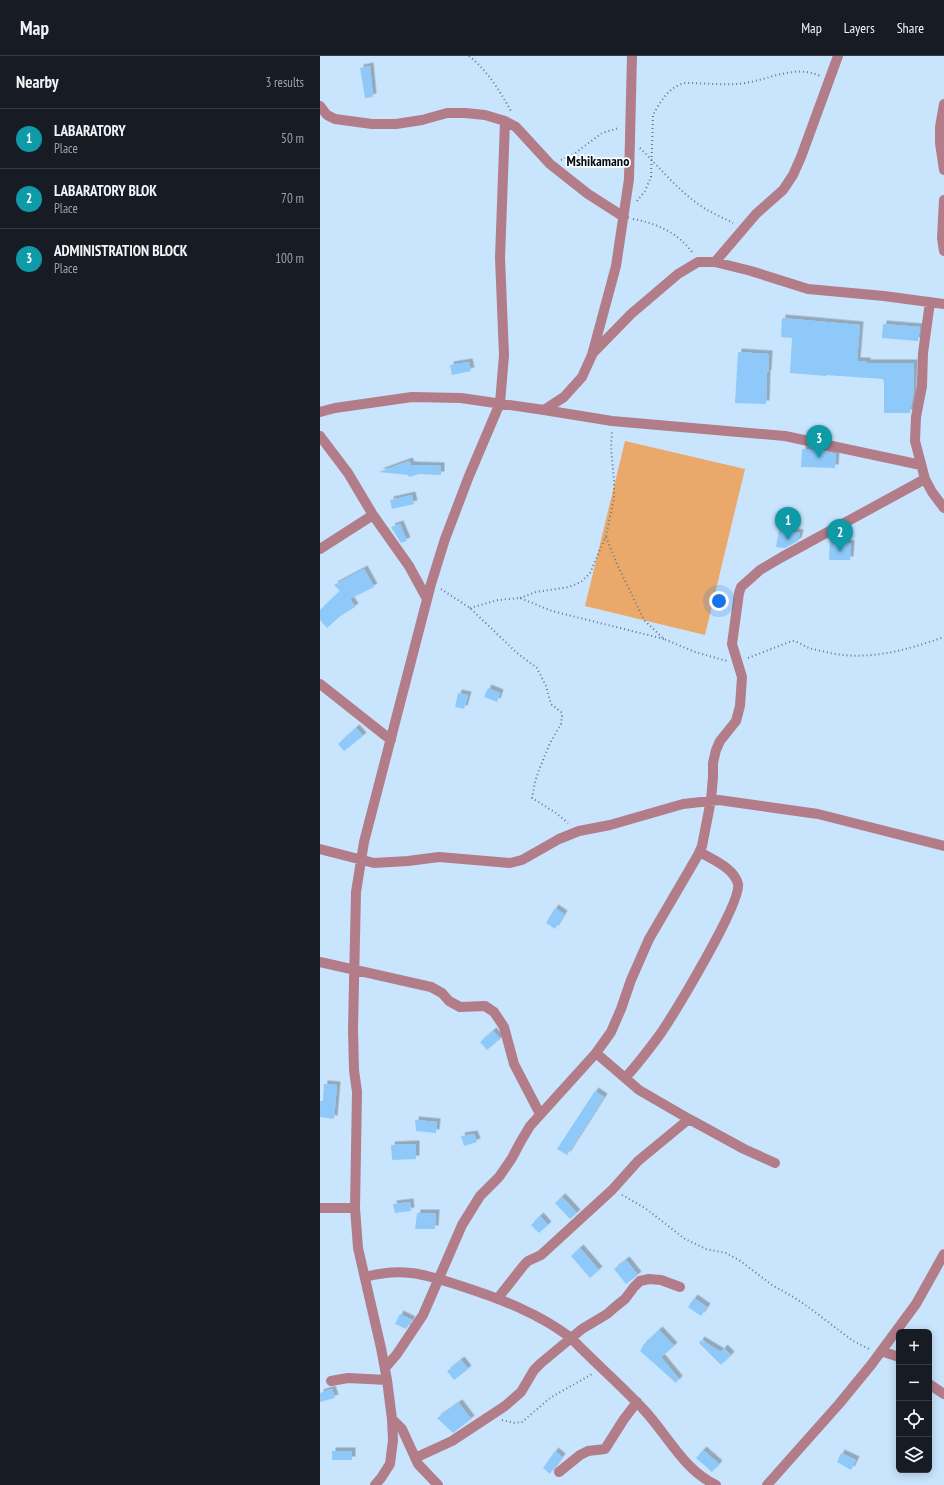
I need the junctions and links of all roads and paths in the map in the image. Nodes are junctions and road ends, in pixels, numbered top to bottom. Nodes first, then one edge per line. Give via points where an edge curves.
1 (469, 56) edge
2 (632, 56) edge
3 (838, 56) edge
4 (829, 80) junction
5 (944, 104) edge
6 (320, 106) edge
7 (510, 119) junction
8 (630, 120) junction
9 (630, 137) junction
10 (652, 160) junction
11 (550, 164) junction
12 (944, 170) edge
13 (944, 200) edge
14 (625, 214) junction
15 (743, 229) junction
16 (944, 251) edge
17 (698, 262) junction
18 (715, 262) junction
19 (930, 302) junction
20 (944, 304) edge
21 (592, 355) junction
22 (500, 403) junction
23 (544, 410) junction
24 (320, 412) edge
25 (612, 421) junction
26 (320, 436) edge
27 (921, 465) junction
28 (925, 479) junction
29 (944, 508) edge
30 (373, 515) junction
31 (606, 536) junction
32 (320, 549) edge
33 (431, 584) junction
34 (520, 598) junction
35 (427, 599) junction
36 (470, 608) junction
37 (944, 637) edge
38 (664, 639) junction
39 (737, 664) junction
40 (742, 677) junction
41 (320, 684) edge
42 (391, 740) junction
43 (711, 800) junction
44 (579, 831) junction
45 (944, 846) edge
46 (320, 849) edge
47 (700, 852) junction
48 (360, 860) junction
49 (320, 962) edge
50 (354, 970) junction
51 (596, 1053) junction
52 (625, 1078) junction
53 (540, 1114) junction
54 (689, 1119) junction
55 (775, 1163) dead end
56 (612, 1190) junction
57 (320, 1208) edge
58 (355, 1208) junction
59 (944, 1254) edge
60 (365, 1277) junction
61 (438, 1278) junction
62 (680, 1287) dead end
63 (498, 1298) junction
64 (571, 1338) junction
65 (880, 1352) junction
66 (896, 1356) edge
67 (385, 1368) junction
68 (602, 1369) junction
69 (387, 1380) junction
70 (331, 1381) dead end
71 (932, 1386) edge
72 (944, 1394) edge
73 (637, 1402) junction
74 (490, 1416) junction
75 (392, 1419) junction
76 (415, 1458) junction
77 (559, 1472) dead end
78 (374, 1485) edge
79 (438, 1485) edge
80 (716, 1485) edge
81 (767, 1485) edge

1 - 7 path via 494,81 501,92
2 - 8 street
3 - 4 street
4 - 10 path via 813,72 804,71 734,85 679,84 672,88 653,115
4 - 15 street via 792,175 783,190
5 - 12 street via 940,143
6 - 7 street via 327,115 335,119 372,124 396,124 447,113
7 - 11 street
7 - 22 street via 500,258 504,355
8 - 9 street
8 - 11 path via 616,130 602,132 574,154
9 - 10 path
9 - 14 street
10 - 14 path via 645,191
10 - 15 path via 699,205
11 - 14 street via 588,194
13 - 16 street
14 - 17 path via 666,229 689,248
14 - 21 street via 616,266
15 - 18 street
17 - 18 street
17 - 21 street via 678,274 631,314
18 - 19 street via 768,275 808,289
19 - 20 street
19 - 27 street via 923,353 922,386 916,417 915,442
21 - 23 street via 582,377 564,398
22 - 23 street
22 - 24 street via 461,398 412,397
22 - 33 street via 469,476
23 - 25 street
25 - 27 street via 785,436
25 - 31 path via 614,498
26 - 30 street via 348,473
27 - 28 street
28 - 29 street
28 - 39 street via 760,570 741,586 732,644
30 - 32 street
30 - 35 street via 409,566
31 - 34 path via 590,573 581,582
31 - 38 path via 644,620
33 - 35 street
33 - 36 path via 450,593
34 - 36 path via 498,600
34 - 38 path via 552,611
35 - 42 street
36 - 44 path via 517,654 537,668 551,704 561,712 561,724 546,754 532,796 534,800
37 - 40 path via 907,649 860,656 810,648 792,640 749,657
38 - 39 path via 695,652
39 - 40 street
40 - 43 street via 736,721 716,750
41 - 42 street
42 - 48 street
43 - 44 street via 683,804 617,824
43 - 45 street via 818,814
43 - 47 street
44 - 48 street via 522,860 510,863 446,857 382,863
46 - 48 street
47 - 51 street via 649,939 611,1032
47 - 52 street via 735,875 738,886 734,905 661,1033
48 - 50 street via 356,892
49 - 50 street
50 - 53 street via 431,987 460,1007 486,1006 492,1009 504,1027 514,1064
50 - 58 street via 354,1056 357,1092
51 - 52 street
51 - 53 street
52 - 54 street via 640,1090
53 - 61 street via 499,1177 473,1206
54 - 55 street
54 - 56 street via 634,1165
56 - 63 street via 541,1255 528,1261
56 - 65 path via 645,1208 685,1240 706,1249 726,1253 739,1260 853,1340
57 - 58 street
58 - 60 street via 358,1248
59 - 65 street via 916,1304
60 - 61 street via 409,1273
60 - 67 street
61 - 63 street
61 - 67 street via 421,1319
62 - 64 street via 661,1280 641,1280 625,1299 607,1314
63 - 64 street via 541,1319
64 - 68 street
64 - 74 street via 534,1370 513,1400
65 - 66 street
65 - 81 street via 839,1404
67 - 69 street
68 - 73 street
68 - 74 path via 550,1398 522,1422 509,1422
69 - 70 street via 348,1378
69 - 75 street
71 - 72 street
73 - 77 street via 605,1449 588,1451
73 - 80 street via 690,1466
74 - 76 street via 452,1441
75 - 76 street via 402,1429
75 - 78 street via 390,1464
76 - 79 street

